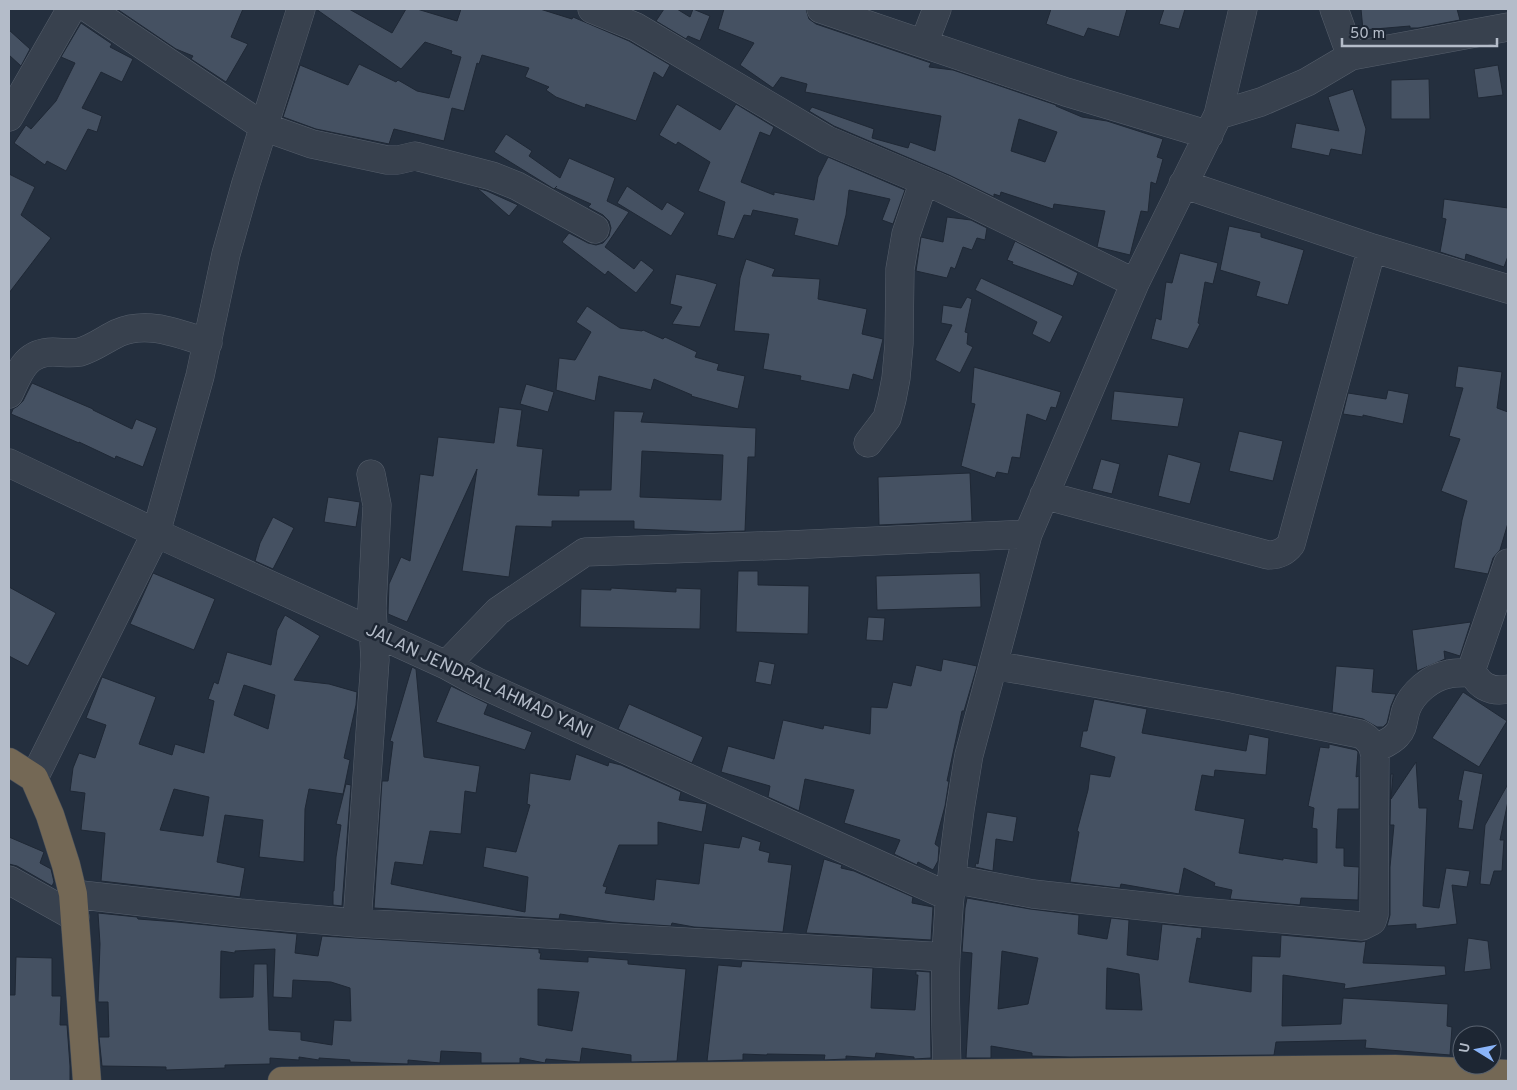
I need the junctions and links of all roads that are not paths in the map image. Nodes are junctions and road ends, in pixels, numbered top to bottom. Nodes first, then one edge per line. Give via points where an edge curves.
1 (71, 9) edge
2 (89, 9) edge
3 (301, 9) edge
4 (592, 9) edge
5 (821, 9) edge
6 (938, 9) edge
7 (1242, 9) edge
8 (1334, 9) edge
9 (1508, 27) edge
10 (924, 43) junction
11 (1351, 56) junction
12 (9, 117) edge
13 (1214, 125) junction
14 (264, 127) junction
15 (924, 181) junction
16 (1183, 184) junction
17 (595, 228) dead end
18 (1372, 248) junction
19 (1135, 283) junction
20 (1508, 289) edge
21 (208, 343) junction
22 (9, 394) edge
23 (868, 443) dead end
24 (9, 463) edge
25 (371, 474) dead end
26 (1044, 495) junction
27 (156, 533) junction
28 (1028, 534) junction
29 (1508, 563) edge
30 (374, 634) junction
31 (446, 665) junction
32 (993, 665) junction
33 (1473, 673) junction
34 (1508, 689) edge
35 (1374, 749) junction
36 (9, 762) edge
37 (34, 778) junction
38 (9, 880) edge
39 (952, 888) junction
40 (74, 905) junction
41 (358, 923) junction
42 (946, 957) junction
43 (1508, 1074) edge
44 (1174, 1076) edge
45 (947, 1077) edge
46 (1465, 1077) edge
47 (87, 1081) edge
48 (282, 1081) edge

1 - 12 street
2 - 14 street
3 - 14 street
4 - 15 street via 636,27 827,140
5 - 10 street
6 - 10 street
7 - 13 street
8 - 11 street
9 - 11 street
10 - 13 street via 1066,92
11 - 13 street via 1300,86
13 - 16 street
14 - 17 street via 312,144 387,160 415,156 492,176
14 - 21 street via 226,254
15 - 19 street
15 - 23 street via 906,234 900,268 899,344 892,399 887,418
16 - 18 street
16 - 19 street
18 - 20 street
18 - 26 street via 1287,549 1268,555
19 - 26 street
21 - 22 street via 166,330 132,328 78,352 50,352 36,356 23,364
21 - 27 street
24 - 27 street, JALAN JENDRAL AHMAD YANI
25 - 30 street via 377,505 372,608
26 - 28 street
27 - 30 street, JALAN JENDRAL AHMAD YANI
27 - 37 street
28 - 31 street via 585,552 498,611
28 - 32 street
29 - 33 street via 1476,652
30 - 31 street, JALAN JENDRAL AHMAD YANI
30 - 41 street
31 - 39 street, JALAN JENDRAL AHMAD YANI via 477,682
32 - 35 street via 1360,734 1368,738
32 - 39 street via 969,755
33 - 34 street via 1480,685
33 - 35 street via 1448,674 1422,687 1410,699 1399,734
35 - 39 street, JALAN JENDRAL AHMAD YANI via 1374,915 1372,921 1362,926
36 - 37 highway
37 - 40 highway via 66,865
38 - 40 street
39 - 42 street
40 - 41 street via 240,913
40 - 47 highway
41 - 42 street
42 - 45 street
43 - 46 highway
44 - 45 highway
44 - 46 highway via 1395,1069
45 - 48 highway

